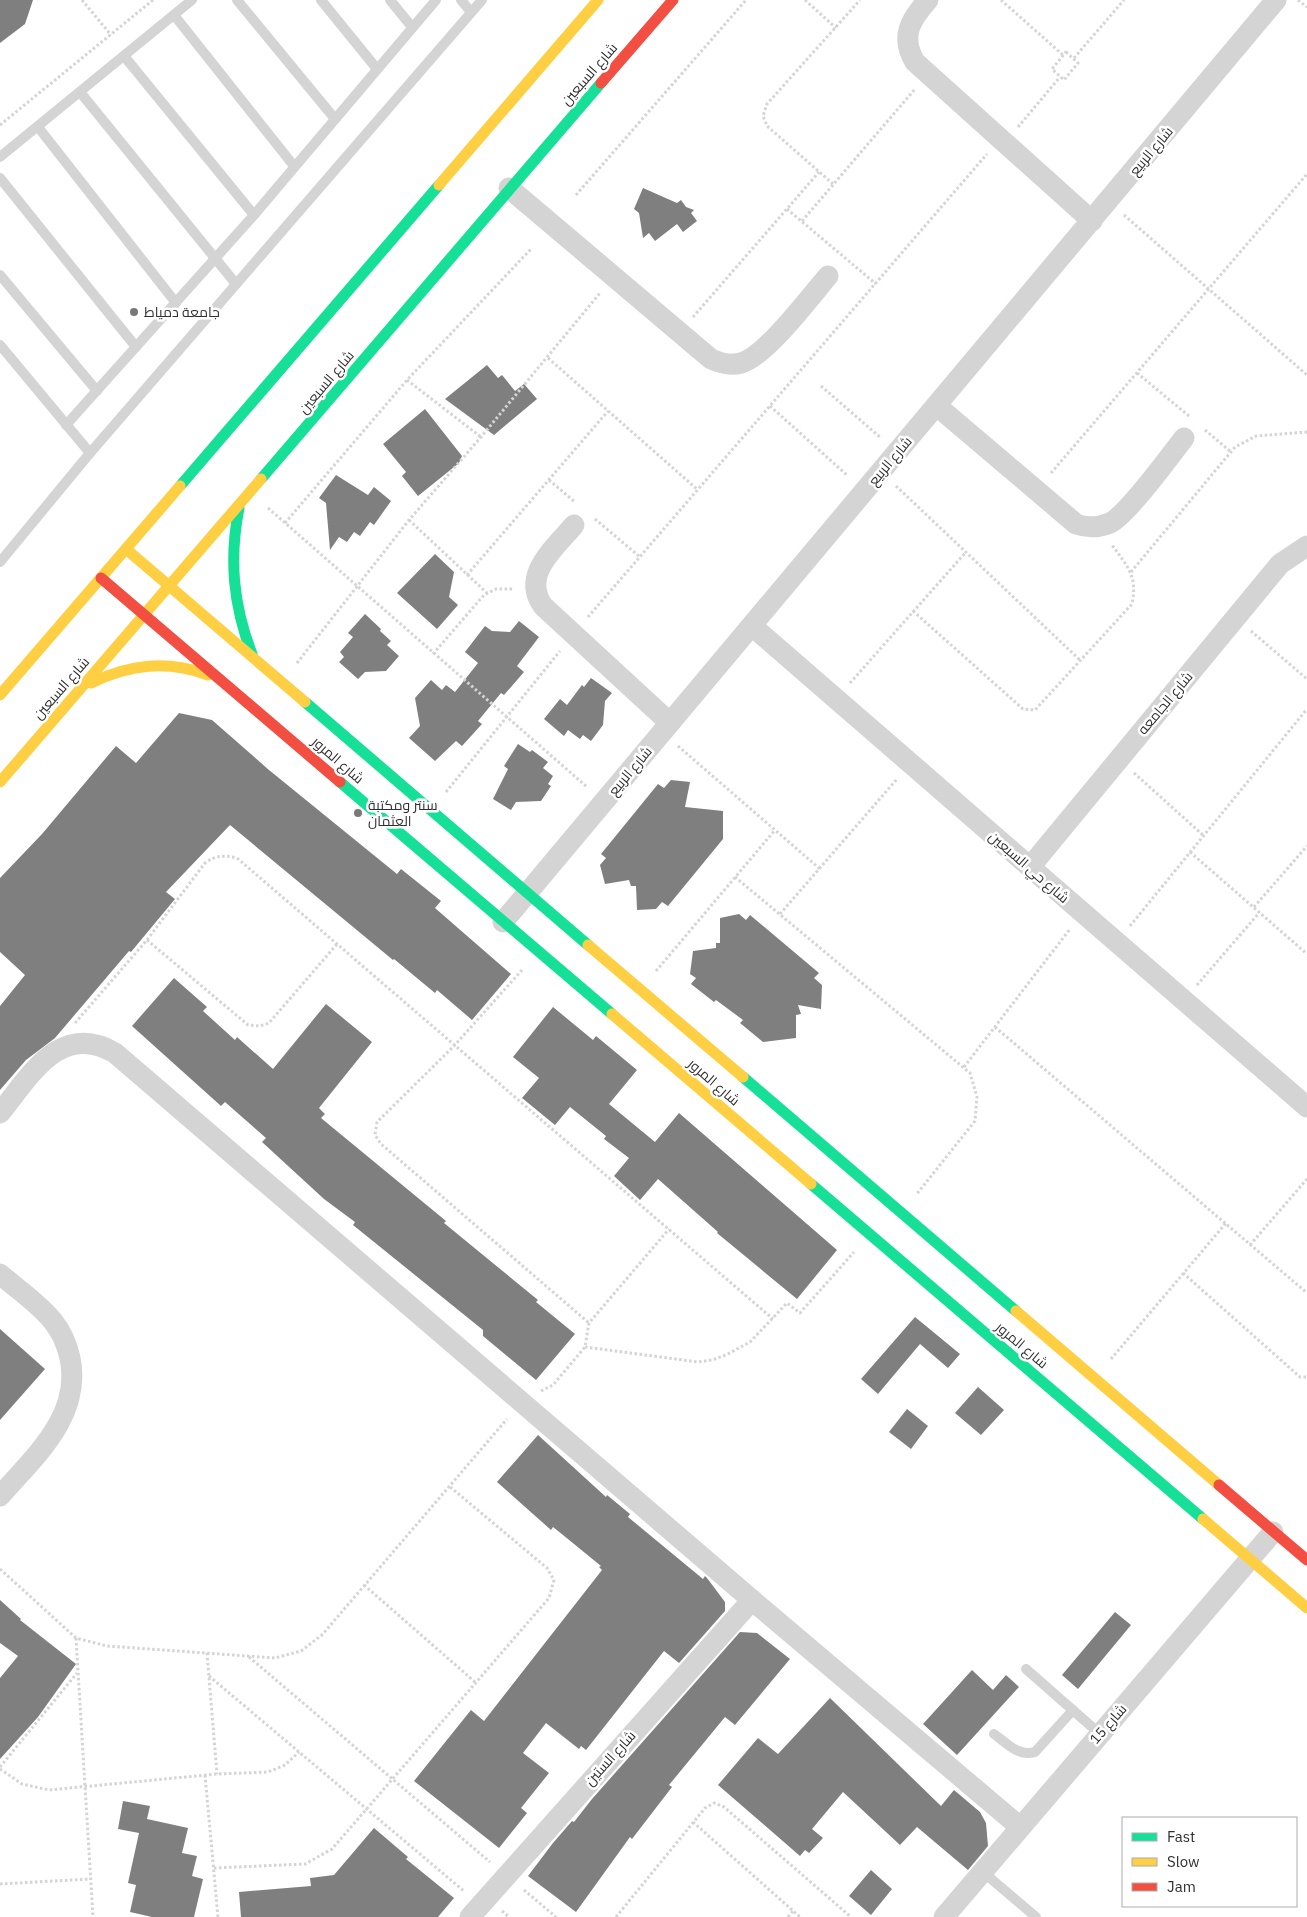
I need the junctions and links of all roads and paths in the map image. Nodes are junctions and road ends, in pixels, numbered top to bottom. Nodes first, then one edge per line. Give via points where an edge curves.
1 (82, 0) edge
2 (153, 0) edge
3 (192, 0) edge
4 (237, 0) edge
5 (321, 0) edge
6 (390, 0) edge
7 (436, 0) edge
8 (461, 0) edge
9 (482, 0) edge
10 (598, 0) edge
11 (673, 0) edge
12 (746, 0) edge
13 (805, 0) edge
14 (860, 0) edge
15 (928, 0) edge
16 (1001, 0) edge
17 (1124, 0) edge
18 (1276, 0) edge
19 (1298, 0) edge
20 (1307, 7) edge
21 (471, 12) junction
22 (174, 15) junction
23 (412, 27) junction
24 (836, 28) junction
25 (111, 35) junction
26 (1063, 55) junction
27 (124, 56) junction
28 (1074, 58) junction
29 (377, 69) junction
30 (928, 74) junction
31 (1060, 77) junction
32 (80, 92) junction
33 (335, 119) junction
34 (0, 125) edge
35 (38, 127) junction
36 (1002, 141) junction
37 (0, 157) edge
38 (294, 166) junction
39 (820, 172) junction
40 (1307, 174) edge
41 (0, 178) edge
42 (833, 184) junction
43 (509, 188) junction
44 (576, 195) dead end
45 (1108, 202) junction
46 (787, 209) junction
47 (254, 215) junction
48 (1092, 221) junction
49 (802, 222) junction
50 (531, 250) dead end
51 (215, 259) junction
52 (0, 275) edge
53 (828, 276) dead end
54 (614, 277) junction
55 (236, 284) junction
56 (876, 284) junction
57 (1208, 289) junction
58 (176, 303) junction
59 (679, 333) junction
60 (0, 345) edge
61 (136, 347) junction
62 (548, 358) junction
63 (1137, 373) junction
64 (1307, 375) edge
65 (407, 380) junction
66 (821, 386) dead end
67 (97, 391) junction
68 (770, 406) junction
69 (937, 406) junction
70 (608, 411) junction
71 (1189, 417) dead end
72 (66, 424) junction
73 (1204, 429) dead end
74 (1307, 432) edge
75 (481, 437) junction
76 (1184, 438) dead end
77 (897, 452) junction
78 (1231, 452) junction
79 (90, 453) junction
80 (881, 472) junction
81 (698, 490) junction
82 (1036, 490) junction
83 (865, 492) junction
84 (251, 493) junction
85 (239, 507) junction
86 (409, 520) junction
87 (285, 523) junction
88 (574, 526) dead end
89 (1100, 526) junction
90 (1307, 546) edge
91 (126, 549) junction
92 (966, 552) junction
93 (0, 562) edge
94 (1131, 572) junction
95 (467, 575) junction
96 (101, 578) junction
97 (170, 586) junction
98 (357, 588) junction
99 (534, 590) junction
100 (488, 593) junction
101 (913, 611) junction
102 (145, 615) junction
103 (1236, 618) junction
104 (752, 626) junction
105 (573, 634) junction
106 (433, 654) junction
107 (253, 657) junction
108 (1081, 661) junction
109 (1307, 678) edge
110 (282, 682) junction
111 (230, 688) junction
112 (76, 694) junction
113 (0, 695) edge
114 (836, 699) junction
115 (1307, 710) edge
116 (506, 717) junction
117 (666, 728) junction
118 (1119, 759) junction
119 (911, 764) junction
120 (0, 782) edge
121 (604, 802) junction
122 (432, 810) junction
123 (775, 830) junction
124 (1204, 836) junction
125 (1307, 846) edge
126 (1190, 852) junction
127 (1030, 867) junction
128 (820, 869) junction
129 (735, 877) junction
130 (528, 892) junction
131 (1254, 907) junction
132 (1083, 913) junction
133 (1260, 913) junction
134 (780, 914) junction
135 (503, 922) junction
136 (147, 940) junction
137 (1116, 942) junction
138 (337, 944) junction
139 (539, 951) junction
140 (1307, 954) edge
141 (641, 990) junction
142 (1184, 1000) junction
143 (995, 1027) junction
144 (71, 1028) dead end
145 (454, 1046) junction
146 (964, 1067) junction
147 (1307, 1107) edge
148 (0, 1113) edge
149 (1307, 1179) edge
150 (901, 1213) junction
151 (1226, 1223) junction
152 (669, 1229) junction
153 (870, 1235) junction
154 (1250, 1245) junction
155 (1183, 1273) junction
156 (0, 1274) edge
157 (1307, 1293) edge
158 (773, 1319) junction
159 (589, 1323) junction
160 (585, 1347) junction
161 (1095, 1378) junction
162 (1307, 1378) edge
163 (522, 1401) junction
164 (449, 1486) junction
165 (0, 1496) edge
166 (1273, 1532) junction
167 (1250, 1559) junction
168 (1307, 1560) edge
169 (0, 1569) edge
170 (364, 1585) junction
171 (752, 1600) junction
172 (1307, 1608) edge
173 (76, 1638) junction
174 (207, 1653) junction
175 (248, 1657) junction
176 (1026, 1669) dead end
177 (78, 1672) junction
178 (209, 1676) junction
179 (475, 1682) junction
180 (1073, 1710) junction
181 (994, 1734) dead end
182 (1100, 1734) junction
183 (299, 1752) junction
184 (0, 1768) edge
185 (217, 1774) junction
186 (205, 1775) junction
187 (391, 1778) junction
188 (85, 1786) junction
189 (366, 1809) junction
190 (693, 1822) junction
191 (1020, 1827) junction
192 (214, 1868) junction
193 (983, 1872) junction
194 (506, 1875) junction
195 (90, 1878) junction
196 (0, 1884) edge
197 (475, 1911) edge
198 (793, 1911) junction
199 (93, 1917) edge
200 (218, 1917) edge
201 (556, 1917) edge
202 (616, 1917) edge
203 (788, 1917) edge
204 (800, 1917) edge
205 (851, 1917) edge
206 (944, 1917) edge
207 (1036, 1917) edge

1 - 25 path
2 - 25 path
3 - 22 lane
4 - 33 lane
5 - 29 lane
6 - 23 lane
7 - 23 lane
8 - 21 lane
9 - 21 lane
10 - 91 street
11 - 43 street, شارع السبعين
12 - 44 path
13 - 24 path
14 - 24 path
15 - 30 street via 912,18 907,34 910,54
16 - 26 path
17 - 28 path
18 - 45 street, شارع الربيع
19 - 20 path
21 - 55 lane
22 - 27 lane
22 - 38 lane
23 - 29 lane
24 - 39 path via 767,104 763,116 767,126
25 - 34 path
26 - 28 path via 1066,52
26 - 31 path via 1052,70
27 - 32 lane
27 - 47 lane
28 - 31 path via 1078,63 1064,80
29 - 33 lane
30 - 36 street
30 - 42 path
31 - 36 path
32 - 35 lane
32 - 51 lane
33 - 38 lane
35 - 37 lane
35 - 58 lane
36 - 48 street
36 - 56 path
38 - 47 lane
39 - 42 path
39 - 46 path
40 - 57 path
41 - 61 lane
42 - 49 path
43 - 54 street
43 - 84 street, شارع السبعين
45 - 48 street, شارع الربيع
45 - 57 path
46 - 49 path
46 - 59 path
47 - 51 lane
48 - 69 street, شارع الربيع
49 - 56 path
50 - 65 path
51 - 55 lane
51 - 58 lane
52 - 67 lane
53 - 59 street via 766,347 750,360 720,363
54 - 59 street
54 - 62 path
55 - 79 lane
56 - 68 path
57 - 63 path
57 - 64 path
58 - 61 lane
60 - 72 lane
61 - 67 lane
62 - 70 path
62 - 75 path
63 - 71 path
63 - 82 path
65 - 75 path
65 - 87 path
66 - 77 path
67 - 72 lane
68 - 81 path
68 - 83 path
69 - 77 street, شارع الربيع
69 - 82 street
70 - 81 path
70 - 95 path
72 - 79 lane
73 - 78 path
74 - 78 path via 1256,436 1245,440
75 - 86 path
76 - 89 street via 1120,516
77 - 80 street, شارع الربيع
78 - 94 path
79 - 93 lane
80 - 83 street, شارع الربيع
80 - 92 path
81 - 105 path
82 - 89 street via 1076,524
83 - 104 street, شارع الربيع
84 - 85 street, شارع السبعين
84 - 87 path
85 - 97 street, شارع السبعين
85 - 107 street via 232,544 232,583 239,621
86 - 95 path
86 - 98 path
87 - 98 path
88 - 99 street via 540,565
89 - 94 path
90 - 103 street, شارع الجامعه via 1280,564
91 - 96 street
91 - 97 street, شارع المرور
92 - 101 path
92 - 108 path
94 - 108 path via 1134,584 1132,604
95 - 100 path
96 - 102 street, شارع المرور
96 - 113 street
97 - 102 street, شارع السبعين
97 - 107 street, شارع المرور
98 - 106 path
98 - 110 path
99 - 100 path via 502,589
99 - 105 street via 543,606
100 - 106 path
101 - 108 path via 1027,711 1038,708
101 - 114 path
102 - 111 street, شارع المرور
102 - 112 street, شارع السبعين
103 - 109 path
103 - 118 street, شارع الجامعه
104 - 114 street, شارع حي السبعين
104 - 117 street, شارع الربيع
105 - 116 path
105 - 117 street
106 - 116 path
107 - 110 street, شارع المرور
110 - 122 street, شارع المرور
111 - 112 street via 214,678 179,666 142,664 107,674
111 - 135 street, شارع المرور
112 - 120 street, شارع السبعين
114 - 119 street, شارع حي السبعين
115 - 124 path
116 - 121 path
116 - 122 path
117 - 121 street, شارع الربيع
117 - 123 path
118 - 124 path
118 - 127 street, شارع الجامعه
119 - 127 street, شارع حي السبعين
119 - 128 path
121 - 130 street, شارع الربيع
122 - 130 street, شارع المرور
123 - 128 path
123 - 129 path
124 - 126 path
125 - 131 path
126 - 131 path
126 - 137 path
127 - 132 street, شارع حي السبعين
128 - 134 path
129 - 134 path
129 - 141 path
130 - 135 street, شارع الربيع
130 - 141 street, شارع المرور
131 - 133 path
132 - 137 street, شارع حي السبعين
132 - 143 path
133 - 140 path
133 - 142 path
134 - 146 path
135 - 139 street, شارع المرور
136 - 138 path via 248,1025 254,1026 269,1023
136 - 138 path via 205,863 221,856 237,858
136 - 144 path
137 - 142 street, شارع حي السبعين
138 - 145 path
139 - 145 path
139 - 153 street, شارع المرور
141 - 150 street, شارع المرور
142 - 147 street, شارع حي السبعين
143 - 146 path
143 - 151 path
145 - 152 path
145 - 159 path via 377,1122 374,1128 377,1141
146 - 150 path via 975,1084 975,1121
148 - 163 street via 45,1057 78,1043 104,1046
149 - 154 path
150 - 161 street, شارع المرور
151 - 154 path
151 - 155 path
152 - 158 path
152 - 159 path
153 - 158 path via 800,1313 787,1303
153 - 167 street, شارع المرور
154 - 157 path
155 - 161 path
155 - 162 path via 1300,1377
156 - 165 street via 53,1321 68,1350 72,1382 70,1398 58,1427
158 - 160 path via 739,1350 698,1362
159 - 160 path
160 - 163 path via 553,1385
161 - 166 street, شارع المرور
163 - 164 path
163 - 171 street
164 - 170 path
164 - 179 path via 547,1568 554,1580 549,1598
166 - 167 street, شارع 15
166 - 168 street, شارع المرور
167 - 172 street, شارع المرور
167 - 182 street, شارع 15
169 - 173 path
170 - 175 path via 322,1636 307,1648 290,1656
170 - 179 path
171 - 191 street
171 - 194 street, شارع الستين
173 - 174 path via 107,1646
173 - 177 path
174 - 175 path
174 - 178 path
175 - 187 path
176 - 180 lane
177 - 184 path
177 - 188 path
178 - 183 path
178 - 185 path
179 - 187 path
180 - 181 lane via 1035,1752 1019,1753
180 - 182 lane
182 - 191 street, شارع 15
183 - 185 path via 276,1770
183 - 189 path
184 - 188 path via 22,1784 35,1788 49,1790
185 - 186 path
186 - 188 path
186 - 192 path
187 - 189 path
187 - 194 path
188 - 195 path
189 - 192 path via 332,1849 306,1864
189 - 197 path
190 - 198 path
190 - 202 path
190 - 205 path via 709,1804 720,1804
191 - 193 street, شارع 15
192 - 200 path
193 - 206 street, شارع 15
193 - 207 lane
194 - 197 street, شارع الستين
194 - 201 path
195 - 196 path
195 - 199 path
198 - 203 path
198 - 204 path

